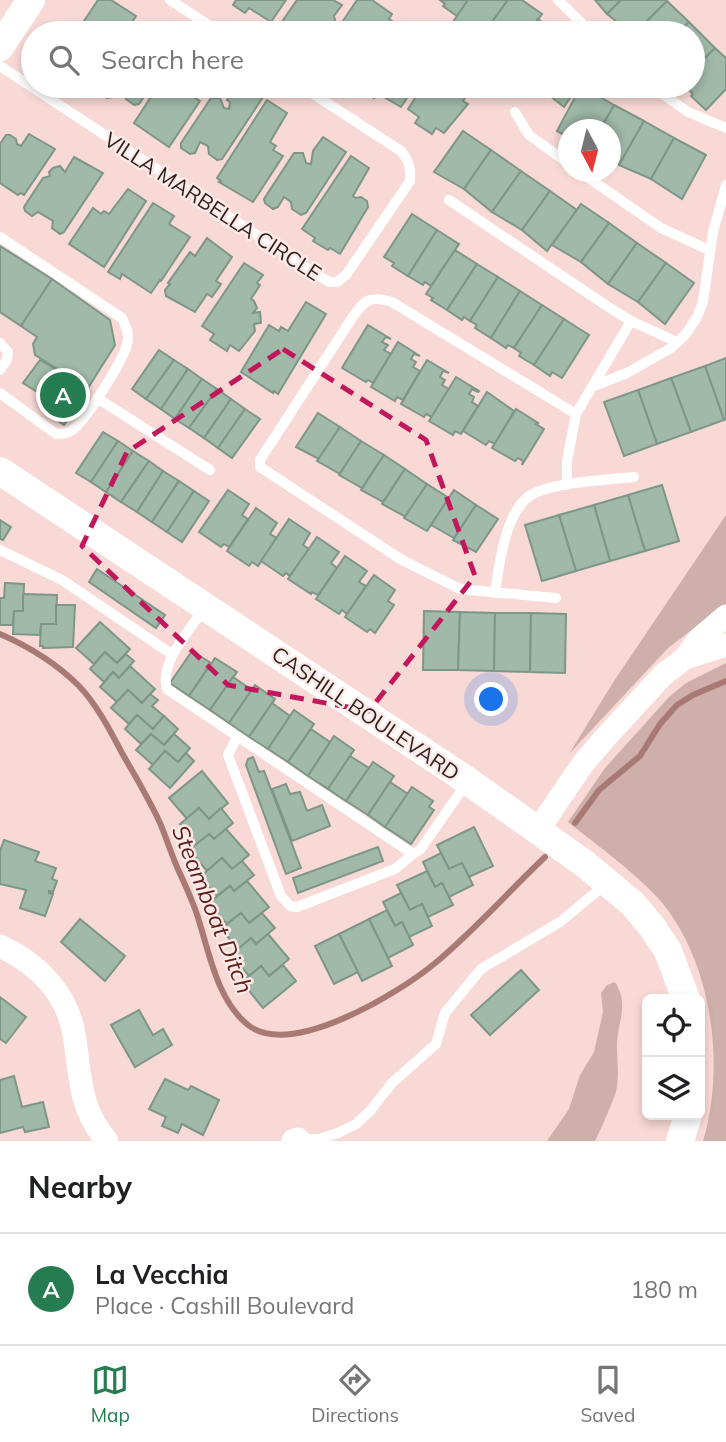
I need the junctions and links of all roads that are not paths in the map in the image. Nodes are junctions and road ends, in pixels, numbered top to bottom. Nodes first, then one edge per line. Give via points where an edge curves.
1 (32, 0) edge
2 (170, 0) edge
3 (558, 0) edge
4 (202, 21) edge
5 (580, 21) edge
6 (0, 47) edge
7 (0, 66) edge
8 (21, 80) edge
9 (49, 98) edge
10 (319, 98) edge
11 (668, 98) edge
12 (514, 112) dead end
13 (726, 128) edge
14 (558, 155) edge
15 (594, 182) edge
16 (726, 185) edge
17 (449, 200) dead end
18 (0, 237) edge
19 (709, 250) junction
20 (631, 321) junction
21 (677, 342) junction
22 (0, 343) edge
23 (0, 370) edge
24 (594, 386) junction
25 (0, 393) edge
26 (97, 398) junction
27 (576, 414) junction
28 (210, 470) dead end
29 (0, 471) edge
30 (634, 477) dead end
31 (566, 485) junction
32 (0, 550) edge
33 (495, 593) junction
34 (556, 598) dead end
35 (205, 607) junction
36 (726, 615) edge
37 (726, 645) edge
38 (173, 655) junction
39 (685, 658) junction
40 (237, 737) junction
41 (468, 780) junction
42 (538, 830) junction
43 (412, 855) junction
44 (608, 883) junction
45 (0, 946) edge
46 (684, 994) edge
47 (686, 1120) edge
48 (295, 1140) edge
49 (107, 1141) edge
50 (680, 1141) edge

1 - 6 street
2 - 4 lane
3 - 5 lane
7 - 8 lane, VILLA MARBELLA CIRCLE
9 - 10 lane, VILLA MARBELLA CIRCLE via 316,274 337,282 410,181 411,170 401,151
11 - 13 lane
12 - 14 lane via 528,135
15 - 19 lane via 661,228
16 - 19 lane
17 - 20 lane
18 - 26 lane via 122,318 128,341
19 - 21 lane via 703,302
20 - 21 lane
20 - 24 lane
21 - 24 lane via 627,373
22 - 23 lane via 8,352
24 - 27 lane
25 - 26 lane via 64,434 74,429
26 - 28 lane
27 - 31 lane
27 - 33 lane via 392,302 377,298 364,303 352,318 260,460 260,467 402,560 460,589
29 - 35 street, CASHILL BOULEVARD
30 - 31 lane
31 - 33 lane via 530,496 520,505 504,544
32 - 38 lane via 62,580
33 - 34 lane
35 - 38 lane
35 - 41 street, CASHILL BOULEVARD
36 - 39 street
37 - 39 street
38 - 40 lane via 164,676 167,690
39 - 42 street via 663,675 604,739
40 - 43 lane
40 - 43 lane via 228,755 281,896 290,906 395,869
41 - 42 street, CASHILL BOULEVARD
41 - 43 lane
42 - 44 street, CASHILL BOULEVARD
44 - 46 street, CASHILL BOULEVARD via 653,928 668,951
44 - 48 lane via 560,922 481,970 445,1013 436,1044 392,1083 356,1124 319,1139
45 - 49 street via 31,964 62,997 81,1090 96,1128
47 - 50 street

